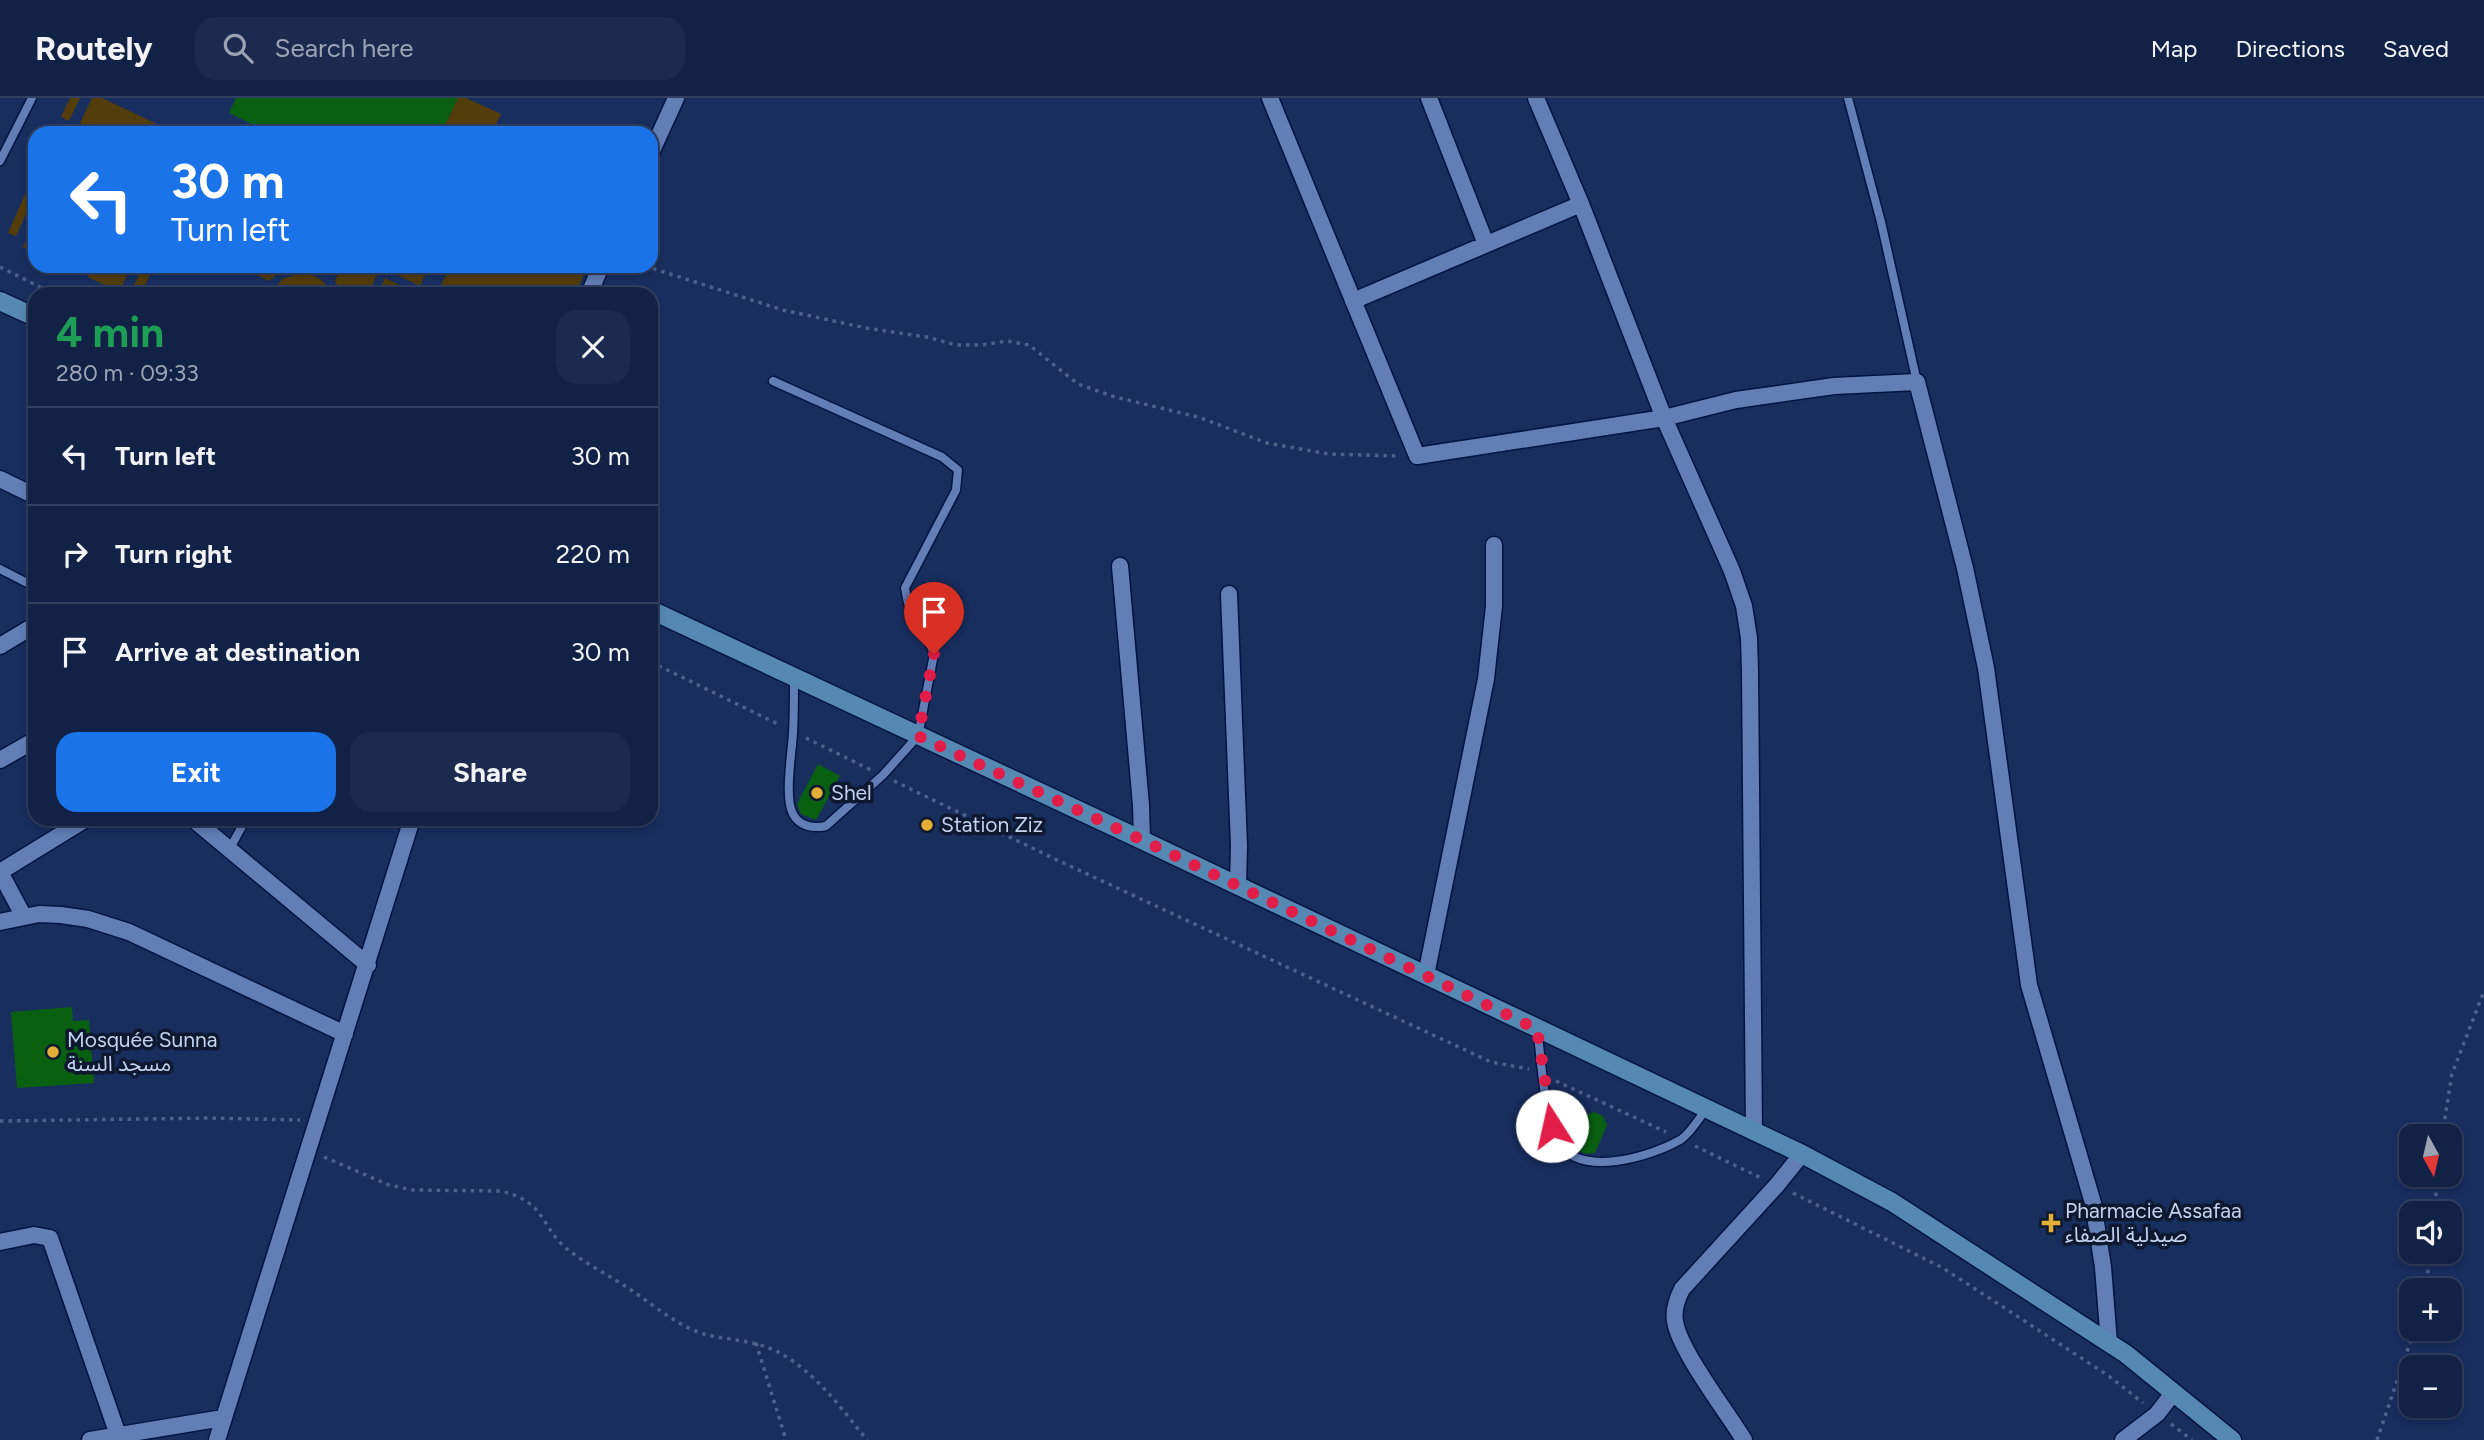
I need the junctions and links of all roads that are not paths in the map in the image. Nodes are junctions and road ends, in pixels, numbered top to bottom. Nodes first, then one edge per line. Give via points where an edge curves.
1 (32, 98) edge
2 (676, 98) edge
3 (1270, 98) edge
4 (1429, 98) edge
5 (1536, 98) edge
6 (1847, 98) edge
7 (658, 138) edge
8 (0, 161) edge
9 (1581, 204) junction
10 (1486, 244) junction
11 (0, 301) edge
12 (1353, 301) junction
13 (28, 314) edge
14 (773, 381) dead end
15 (1917, 382) junction
16 (1664, 418) junction
17 (0, 479) edge
18 (28, 493) edge
19 (1494, 545) dead end
20 (1120, 566) dead end
21 (0, 569) edge
22 (28, 583) edge
23 (1230, 594) dead end
24 (658, 613) edge
25 (28, 629) edge
26 (0, 646) edge
27 (794, 678) junction
28 (918, 736) junction
29 (28, 744) edge
30 (0, 760) edge
31 (75, 826) edge
32 (201, 826) edge
33 (242, 826) edge
34 (410, 826) edge
35 (1142, 840) junction
36 (229, 850) junction
37 (1238, 885) junction
38 (23, 917) junction
39 (0, 922) edge
40 (368, 965) junction
41 (1426, 975) junction
42 (1537, 1029) junction
43 (345, 1034) junction
44 (1707, 1108) junction
45 (1754, 1132) junction
46 (1801, 1154) junction
47 (0, 1242) edge
48 (2109, 1343) junction
49 (2174, 1392) junction
50 (223, 1418) junction
51 (118, 1435) junction
52 (90, 1440) edge
53 (217, 1440) edge
54 (1744, 1440) edge
55 (2123, 1440) edge
56 (2232, 1440) edge

1 - 8 lane
2 - 7 street
3 - 12 street
4 - 10 street
5 - 9 street
6 - 15 lane
9 - 10 street
9 - 16 street
10 - 12 street
11 - 13 main road
12 - 16 street via 1417,456
14 - 28 lane via 942,457 958,470 956,490 905,587 908,603 934,654
15 - 16 street via 1736,400
15 - 48 street via 1986,668 2029,985 2094,1203
16 - 45 street via 1732,571 1749,638
17 - 18 street
19 - 41 street via 1494,606 1486,679
20 - 35 street
21 - 22 lane
23 - 37 street
24 - 27 main road
25 - 26 street
27 - 28 main road
27 - 28 lane via 790,806 808,827 826,826
28 - 35 main road
29 - 30 street
31 - 38 street via 0,872
32 - 36 street
33 - 36 lane
34 - 40 street
35 - 37 main road
36 - 40 street
37 - 41 main road
38 - 39 street
38 - 43 street via 74,916 129,932
40 - 43 street
41 - 42 main road
42 - 44 main road
42 - 44 lane via 1552,1126 1571,1155 1592,1162 1641,1156 1682,1139
43 - 50 street
44 - 45 main road
45 - 46 main road
46 - 48 main road via 1892,1202
46 - 54 street via 1682,1289 1675,1312 1678,1333 1688,1352
47 - 51 street via 34,1235 50,1238
48 - 49 main road
49 - 55 street via 2157,1414
49 - 56 main road
50 - 51 street
50 - 53 street
51 - 52 street

